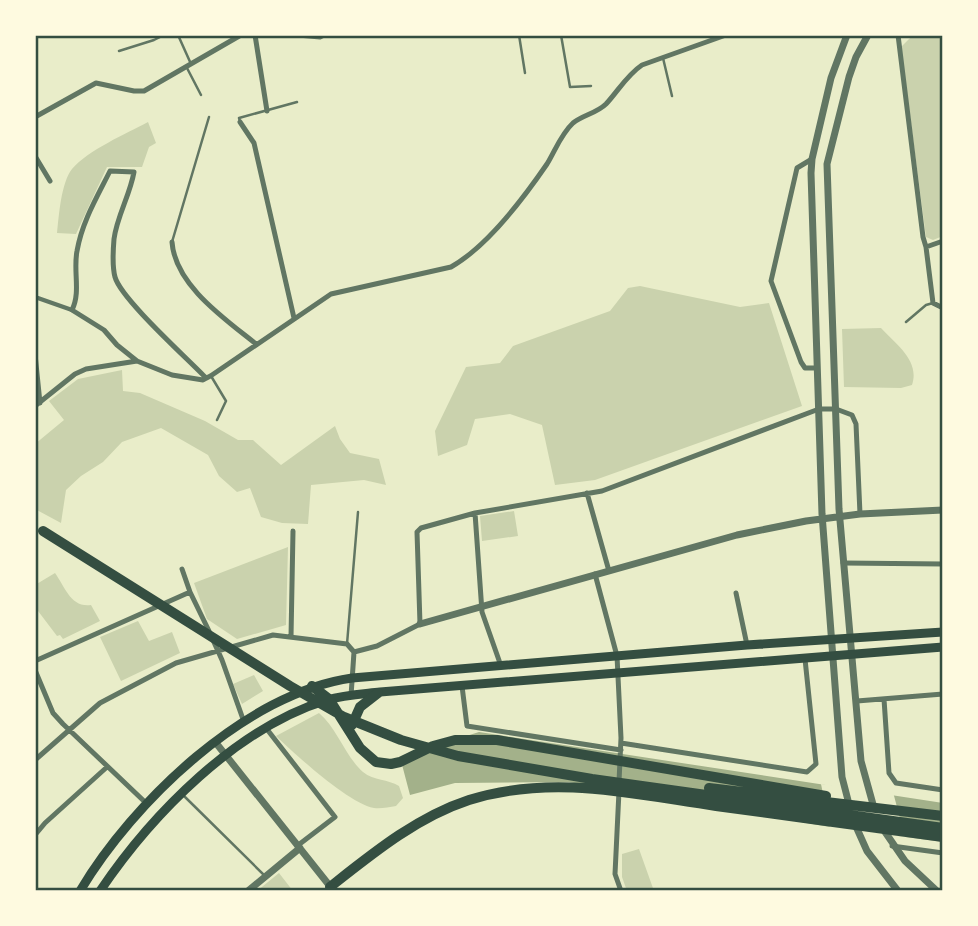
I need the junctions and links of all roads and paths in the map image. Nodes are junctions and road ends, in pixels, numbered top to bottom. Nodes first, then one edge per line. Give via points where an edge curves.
1 (164, 35) edge
2 (178, 35) edge
3 (241, 35) edge
4 (255, 35) edge
5 (298, 35) edge
6 (324, 35) edge
7 (519, 35) edge
8 (561, 35) edge
9 (726, 35) edge
10 (847, 35) edge
11 (898, 35) edge
12 (865, 36) edge
13 (119, 51) dead end
14 (663, 58) junction
15 (189, 66) junction
16 (525, 73) dead end
17 (591, 86) dead end
18 (201, 95) dead end
19 (672, 96) dead end
20 (297, 102) dead end
21 (267, 111) junction
22 (35, 117) edge
23 (209, 117) dead end
24 (240, 122) joint
25 (35, 156) edge
26 (812, 159) junction
27 (50, 181) dead end
28 (943, 241) edge
29 (172, 242) joint
30 (926, 247) junction
31 (35, 297) edge
32 (933, 303) junction
33 (943, 308) edge
34 (72, 310) junction
35 (294, 318) junction
36 (906, 321) dead end
37 (256, 344) junction
38 (35, 355) edge
39 (137, 361) junction
40 (817, 368) junction
41 (209, 377) junction
42 (38, 405) edge
43 (819, 410) junction
44 (836, 410) junction
45 (216, 420) dead end
46 (587, 493) junction
47 (943, 510) edge
48 (358, 512) dead end
49 (475, 513) junction
50 (860, 514) junction
51 (293, 531) dead end
52 (843, 563) junction
53 (943, 564) edge
54 (182, 569) dead end
55 (608, 571) junction
56 (595, 575) junction
57 (190, 592) junction
58 (736, 593) dead end
59 (481, 606) junction
60 (420, 624) junction
61 (943, 632) edge
62 (291, 637) junction
63 (832, 640) junction
64 (850, 640) junction
65 (347, 644) junction
66 (747, 645) junction
67 (943, 647) edge
68 (218, 652) junction
69 (354, 652) junction
70 (852, 655) junction
71 (617, 656) junction
72 (833, 656) junction
73 (805, 659) junction
74 (35, 660) edge
75 (500, 666) junction
76 (35, 670) edge
77 (618, 674) junction
78 (352, 678) junction
79 (312, 686) junction
80 (462, 686) junction
81 (378, 692) junction
82 (943, 694) edge
83 (351, 695) junction
84 (329, 699) junction
85 (884, 699) junction
86 (857, 701) junction
87 (244, 722) junction
88 (266, 728) junction
89 (69, 730) junction
90 (352, 734) junction
91 (216, 743) junction
92 (621, 743) junction
93 (621, 752) junction
94 (226, 755) junction
95 (35, 760) edge
96 (107, 767) junction
97 (943, 790) edge
98 (181, 793) junction
99 (146, 803) junction
100 (943, 815) edge
101 (943, 828) edge
102 (35, 835) edge
103 (943, 837) edge
104 (892, 846) junction
105 (299, 847) junction
106 (943, 853) edge
107 (265, 876) junction
108 (332, 889) edge
109 (80, 891) edge
110 (100, 891) edge
111 (248, 891) edge
112 (621, 891) edge
113 (898, 891) edge
114 (937, 891) edge

1 - 13 lane
2 - 15 lane
3 - 15 street
4 - 21 street
5 - 6 street
7 - 16 lane
8 - 17 lane via 570,88
9 - 14 street
10 - 26 street via 831,78
11 - 30 street
12 - 44 street via 849,77 827,164
14 - 19 lane
14 - 35 street via 634,70 604,106 574,123 495,231 468,257 452,267 331,294
15 - 18 lane
15 - 22 street via 144,91 96,83
20 - 21 lane
21 - 24 lane via 239,118
23 - 29 lane
24 - 35 street via 254,143
25 - 27 street
26 - 40 street
26 - 40 street via 797,168 771,281 801,362 806,368
28 - 30 street
29 - 37 street via 179,269 202,298
30 - 32 street
31 - 34 street
32 - 33 street
32 - 36 lane
34 - 39 street via 104,330
34 - 41 street via 76,253 85,221 110,171 134,172 116,226 115,278 129,299
35 - 37 street
37 - 41 street
38 - 42 street
39 - 41 street via 172,375
39 - 42 street via 86,369
40 - 43 street
41 - 45 lane via 226,401
43 - 44 street
43 - 46 street
43 - 63 street
44 - 50 street via 852,415 856,424
44 - 52 street
46 - 49 street
46 - 55 street
47 - 50 street
48 - 65 lane
49 - 59 street
49 - 60 street via 417,533
50 - 55 street via 737,534
51 - 62 street
52 - 53 street
52 - 64 street
54 - 57 street
55 - 56 street
56 - 59 street
56 - 71 street
57 - 68 street
57 - 74 street
58 - 66 street
59 - 60 street
59 - 75 street
60 - 69 street
61 - 64 main road
62 - 65 street
62 - 68 street via 273,635
63 - 64 main road
63 - 66 main road
63 - 72 street
64 - 70 street
65 - 69 street
66 - 71 main road
67 - 70 main road
68 - 87 street
68 - 89 street via 176,663 100,703
69 - 78 street
70 - 72 main road
70 - 86 street
71 - 75 main road
71 - 77 street
72 - 73 main road
72 - 113 street via 844,784 858,832 877,867
73 - 77 main road
73 - 92 street via 816,764 807,772
75 - 78 main road
76 - 89 street via 54,713
77 - 80 main road
77 - 92 street
78 - 79 main road
78 - 83 street
79 - 84 highway
79 - 87 main road
80 - 81 main road
80 - 93 street via 467,726
81 - 83 main road
81 - 90 highway via 357,711
82 - 85 street
83 - 84 main road
84 - 88 main road
84 - 90 highway
85 - 86 street
85 - 97 street via 889,773 895,782
86 - 104 street via 866,786
87 - 91 main road
88 - 94 main road
88 - 105 street via 335,817
89 - 95 street
89 - 96 street
90 - 100 highway via 369,757 384,764 400,762 444,742 516,742
91 - 94 street
91 - 99 main road
92 - 93 street
93 - 112 street via 615,874
94 - 98 main road
94 - 105 street
96 - 99 street
96 - 102 street
98 - 107 lane
98 - 110 main road via 141,835
99 - 109 main road
100 - 101 highway via 592,773 478,754 403,734 293,682 45,529 289,686 401,740 458,756 579,777
103 - 108 highway via 590,788 527,787 450,807 419,823
104 - 106 street
104 - 114 street
105 - 107 street
105 - 108 street
107 - 111 street

